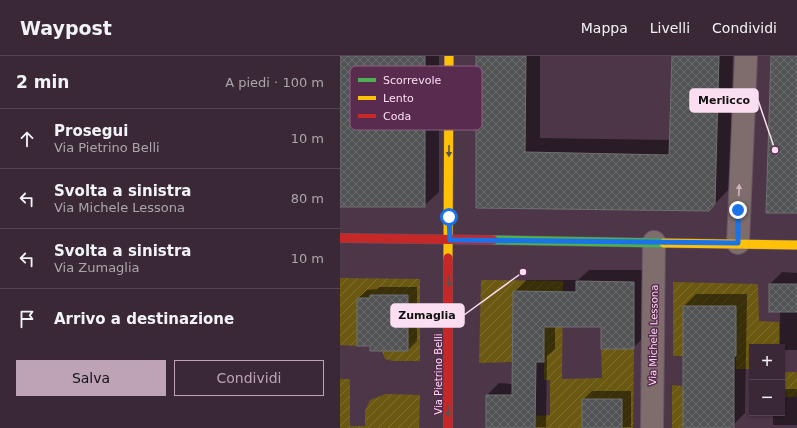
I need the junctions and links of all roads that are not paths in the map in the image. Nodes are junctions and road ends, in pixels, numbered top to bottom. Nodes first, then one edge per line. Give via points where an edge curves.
1 (449, 56) edge
2 (746, 56) edge
3 (449, 66) edge
4 (449, 130) edge
5 (340, 238) edge
6 (450, 240) junction
7 (654, 242) junction
8 (738, 243) junction
9 (797, 245) edge
10 (448, 428) edge
11 (652, 428) edge

1 -> 3 street, Via Pietrino Belli
8 -> 2 street
4 -> 6 street, Via Pietrino Belli
5 - 6 street
6 - 7 street
6 -> 10 street, Via Pietrino Belli
7 - 8 street
7 - 11 street, Via Michele Lessona
8 - 9 street

